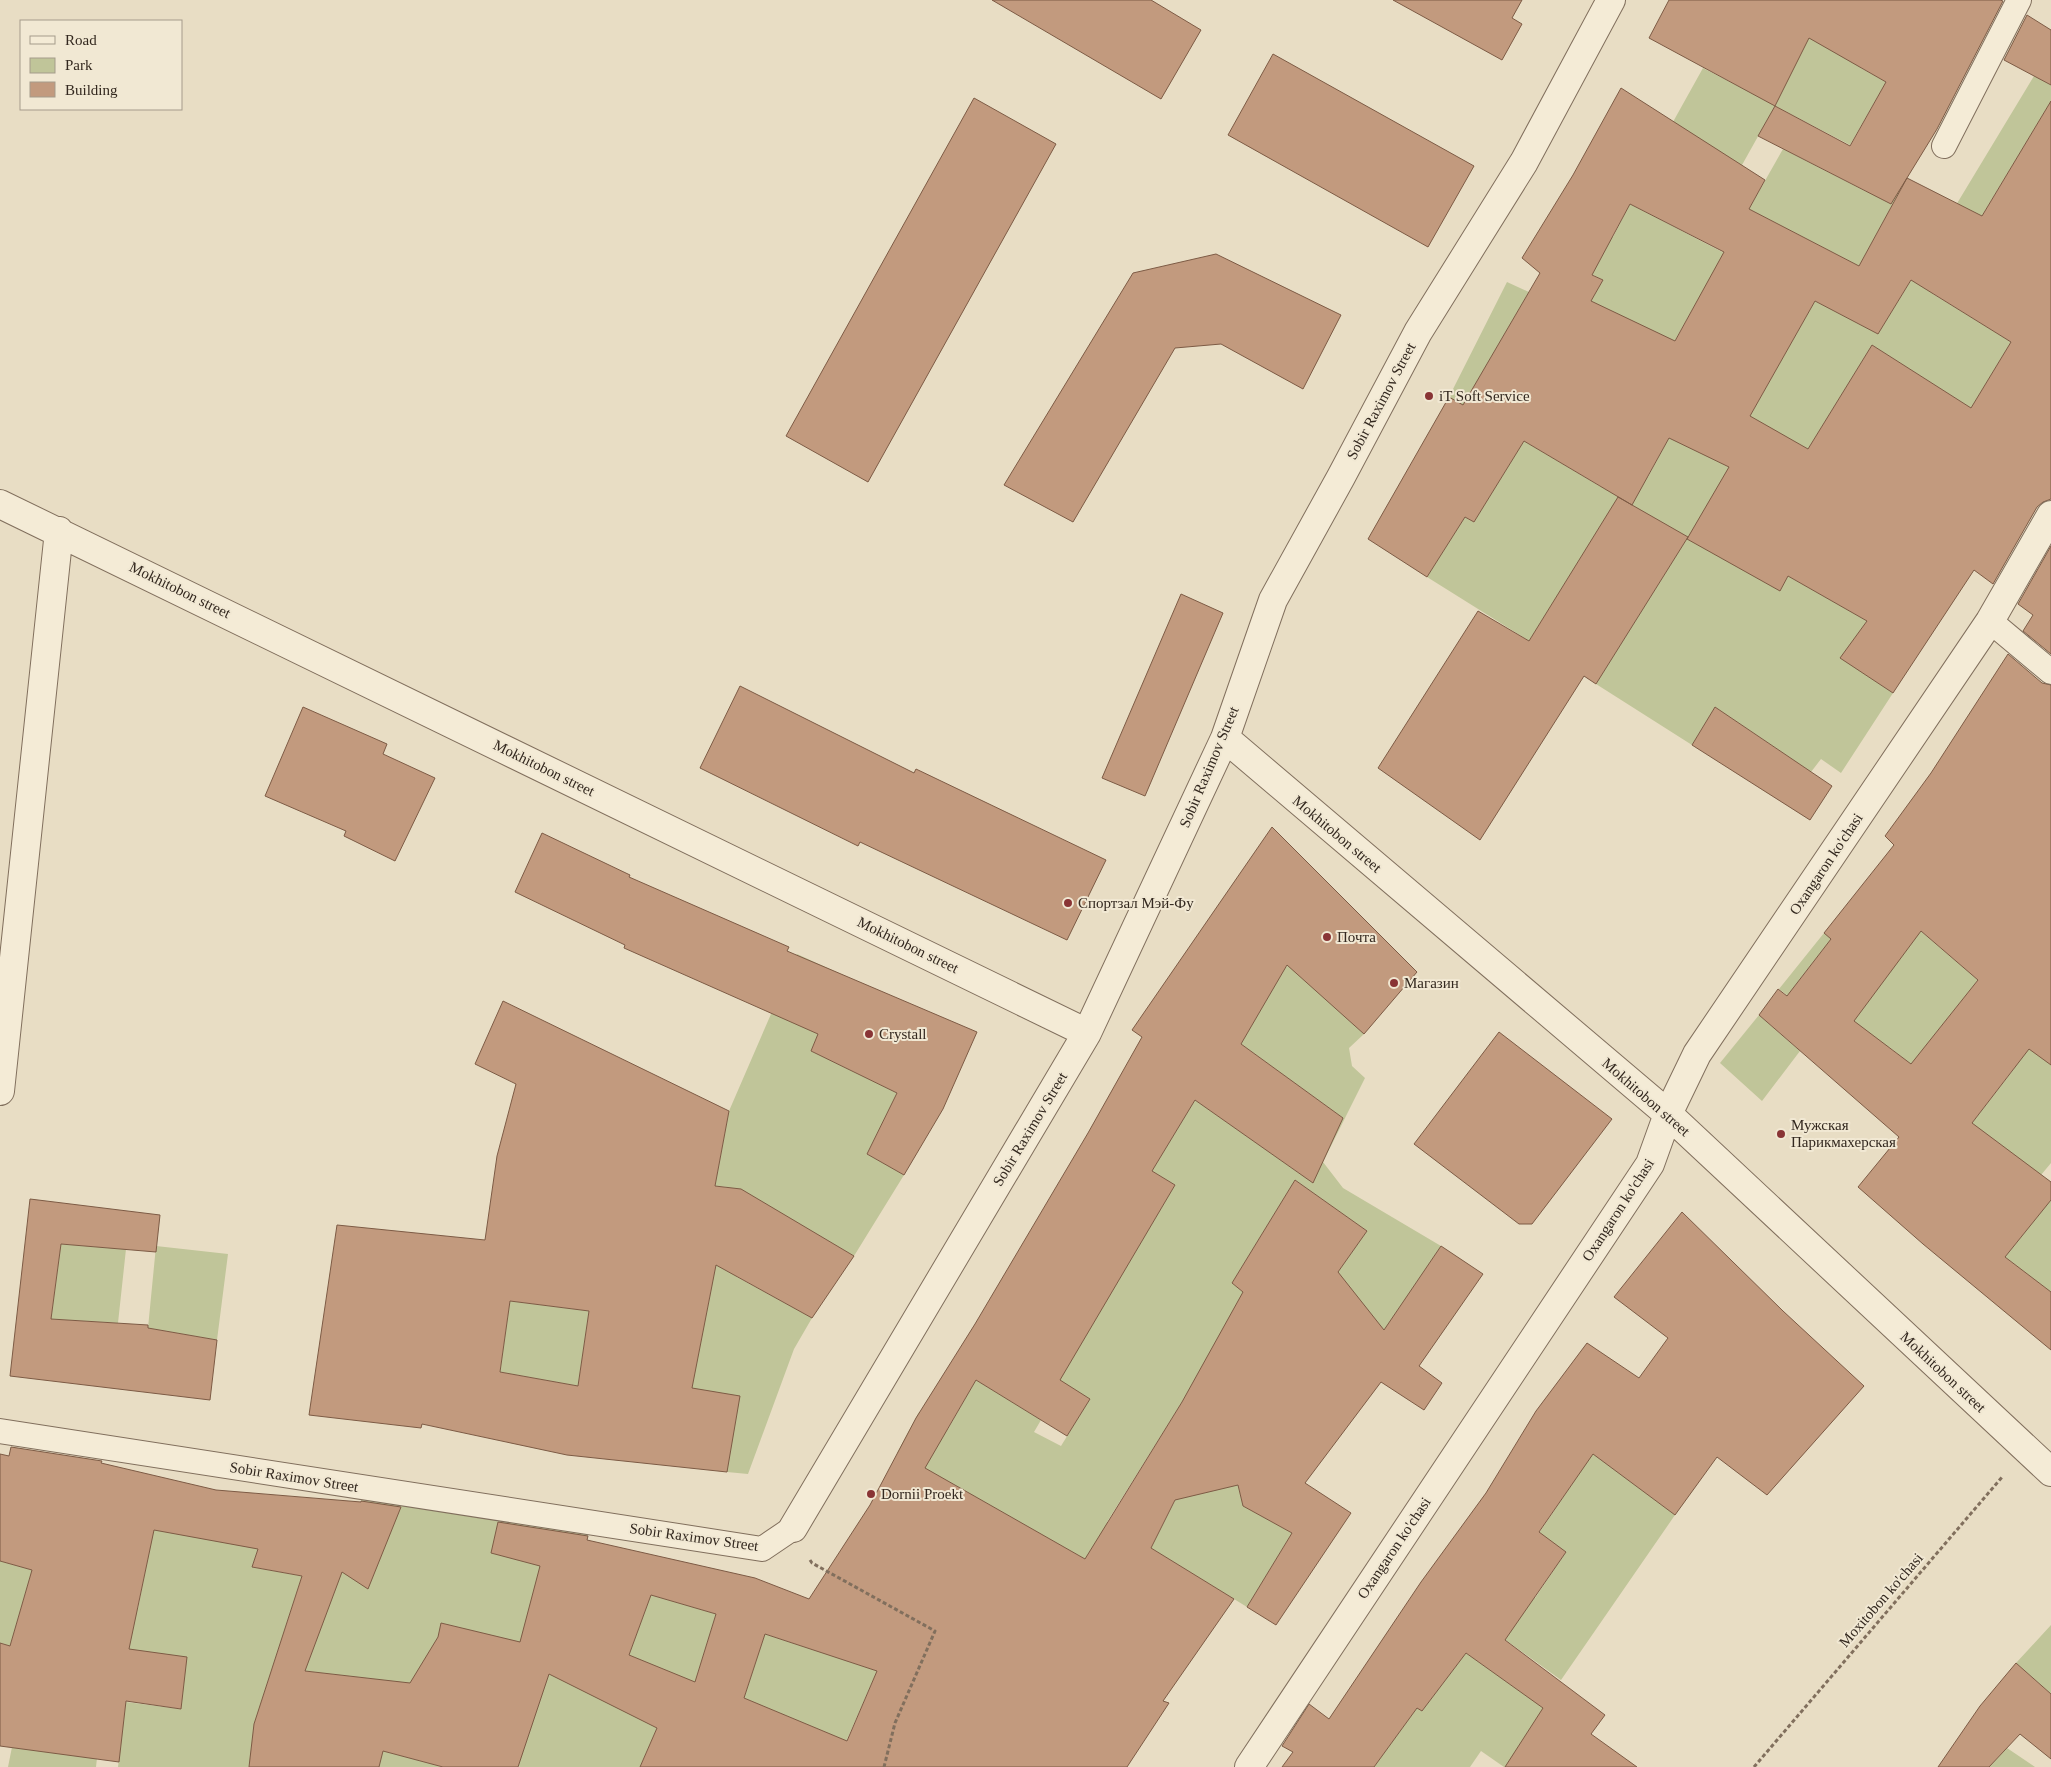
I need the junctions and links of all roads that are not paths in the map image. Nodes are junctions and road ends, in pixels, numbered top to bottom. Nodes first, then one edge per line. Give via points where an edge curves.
1 (1611, 0) edge
2 (2019, 0) edge
3 (1944, 146) dead end
4 (0, 504) edge
5 (2051, 515) edge
6 (59, 531) junction
7 (1990, 621) junction
8 (2051, 672) edge
9 (1224, 738) junction
10 (1087, 1032) junction
11 (0, 1091) edge
12 (1668, 1114) junction
13 (0, 1431) edge
14 (2051, 1472) edge
15 (793, 1528) joint
16 (1249, 1767) edge

1 - 9 street, Sobir Raximov Street via 1524,162 1418,332 1273,600
2 - 3 lane
4 - 6 street, Mokhitobon street
5 - 7 street, Oxangaron ko'chasi
6 - 10 street, Mokhitobon street
6 - 11 street
7 - 8 lane
7 - 12 street, Oxangaron ko'chasi via 1698,1054
9 - 10 street, Sobir Raximov Street
9 - 12 street, Mokhitobon street
10 - 15 street, Sobir Raximov Street
12 - 14 street, Mokhitobon street
12 - 16 street, Oxangaron ko'chasi via 1650,1164
13 - 15 lane, Sobir Raximov Street via 762,1549

